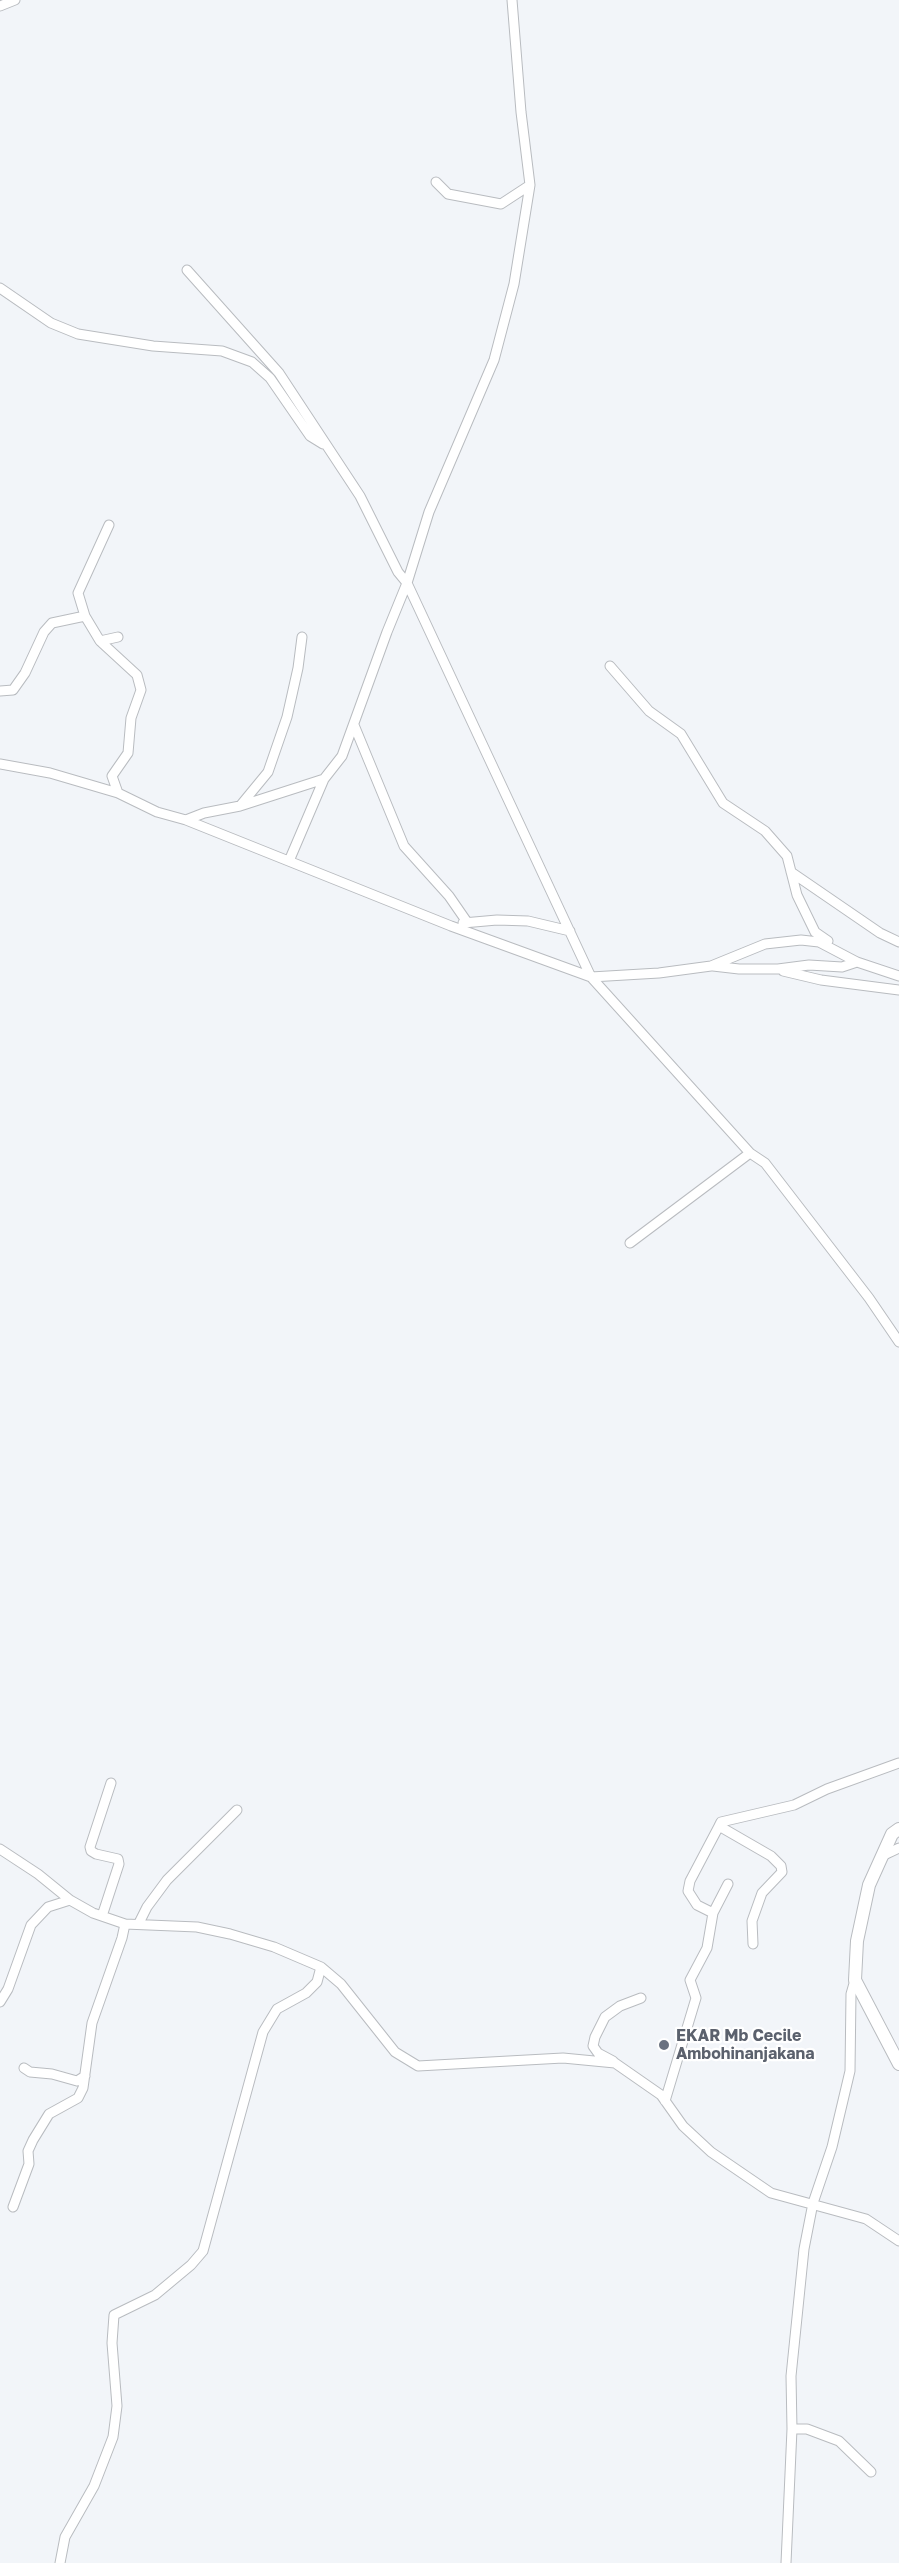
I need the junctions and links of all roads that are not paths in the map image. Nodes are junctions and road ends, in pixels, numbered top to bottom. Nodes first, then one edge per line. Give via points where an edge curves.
1 (15, 0) edge
2 (513, 0) edge
3 (0, 6) edge
4 (436, 182) dead end
5 (530, 185) junction
6 (187, 270) dead end
7 (0, 288) edge
8 (326, 446) junction
9 (109, 525) dead end
10 (407, 583) junction
11 (85, 616) junction
12 (118, 637) dead end
13 (302, 637) dead end
14 (100, 641) junction
15 (610, 666) dead end
16 (0, 691) edge
17 (354, 725) junction
18 (0, 764) edge
19 (324, 779) junction
20 (118, 793) junction
21 (240, 806) junction
22 (186, 820) junction
23 (289, 861) junction
24 (791, 872) junction
25 (467, 922) junction
26 (451, 926) junction
27 (570, 931) junction
28 (899, 942) edge
29 (857, 962) junction
30 (711, 966) junction
31 (778, 969) junction
32 (899, 976) edge
33 (591, 977) junction
34 (899, 990) edge
35 (750, 1153) junction
36 (630, 1243) dead end
37 (899, 1342) edge
38 (899, 1764) edge
39 (111, 1783) dead end
40 (237, 1810) dead end
41 (719, 1826) junction
42 (899, 1829) edge
43 (899, 1848) edge
44 (0, 1850) edge
45 (882, 1856) junction
46 (728, 1884) dead end
47 (70, 1900) junction
48 (713, 1913) junction
49 (102, 1916) junction
50 (139, 1923) junction
51 (125, 1924) junction
52 (753, 1944) dead end
53 (321, 1967) junction
54 (855, 1980) junction
55 (641, 1998) dead end
56 (0, 2002) edge
57 (895, 2046) edge
58 (615, 2063) junction
59 (899, 2064) edge
60 (24, 2068) dead end
61 (85, 2076) junction
62 (665, 2101) junction
63 (813, 2203) junction
64 (13, 2207) dead end
65 (899, 2241) edge
66 (792, 2429) junction
67 (871, 2472) dead end
68 (60, 2563) edge
69 (786, 2563) edge

1 - 3 street
2 - 5 street
4 - 5 street via 448,194 501,204
5 - 10 street via 514,284 494,360 429,512
6 - 8 street via 279,373
7 - 8 street via 51,323 78,334 153,346 222,351 252,363 270,378 310,436
8 - 10 street via 360,496
9 - 11 street via 78,593
10 - 17 street
10 - 27 street
11 - 14 street
11 - 16 street via 52,623 13,690
12 - 14 street
13 - 21 street via 287,717 268,772
14 - 20 street via 137,675 141,690 131,718 128,753 112,776
15 - 24 street via 649,711 681,734 723,803 765,831 787,856
17 - 19 street via 342,756
17 - 25 street via 404,846
18 - 20 street via 50,773
19 - 21 street
19 - 23 street
20 - 22 street via 157,812
21 - 22 street
22 - 23 street
23 - 26 street
24 - 28 street
24 - 29 street via 796,895 815,932
25 - 26 street
25 - 27 street via 528,921
26 - 33 street
27 - 33 street
29 - 30 street via 819,942 801,940 765,944
29 - 31 street via 842,967 809,965
29 - 32 street
30 - 31 street
30 - 33 street
31 - 34 street via 821,980
33 - 35 street
35 - 36 street
35 - 37 street via 765,1163
38 - 41 street via 794,1805 740,1816
39 - 49 street via 90,1847 91,1851 118,1859
40 - 50 street via 167,1880
41 - 48 street via 688,1891 697,1905
41 - 52 street via 781,1866 782,1872 762,1893 752,1921
42 - 45 street via 892,1834
43 - 45 street
44 - 47 street
45 - 54 street via 869,1885 857,1941
46 - 48 street
47 - 49 street
47 - 56 street via 48,1907 31,1925
48 - 62 street via 707,1948 690,1980 696,1998
49 - 51 street
50 - 51 street
50 - 53 street via 230,1934
51 - 61 street via 92,2023
53 - 58 street via 341,1984 394,2052 418,2066 563,2058
53 - 68 street via 317,1982 277,2009 262,2032 203,2251 155,2295 114,2315 117,2406 112,2437 94,2486 65,2537
54 - 57 street
54 - 63 street via 851,1994 850,2071 832,2147
55 - 58 street via 605,2017 595,2037 598,2053
57 - 59 street
58 - 62 street
60 - 61 street via 77,2081
61 - 64 street via 78,2098 49,2114 33,2140 28,2151 29,2164
62 - 63 street via 683,2126 711,2152 771,2193
63 - 65 street via 866,2219
63 - 66 street via 804,2248 791,2376
66 - 67 street via 807,2429 838,2441
66 - 69 street

